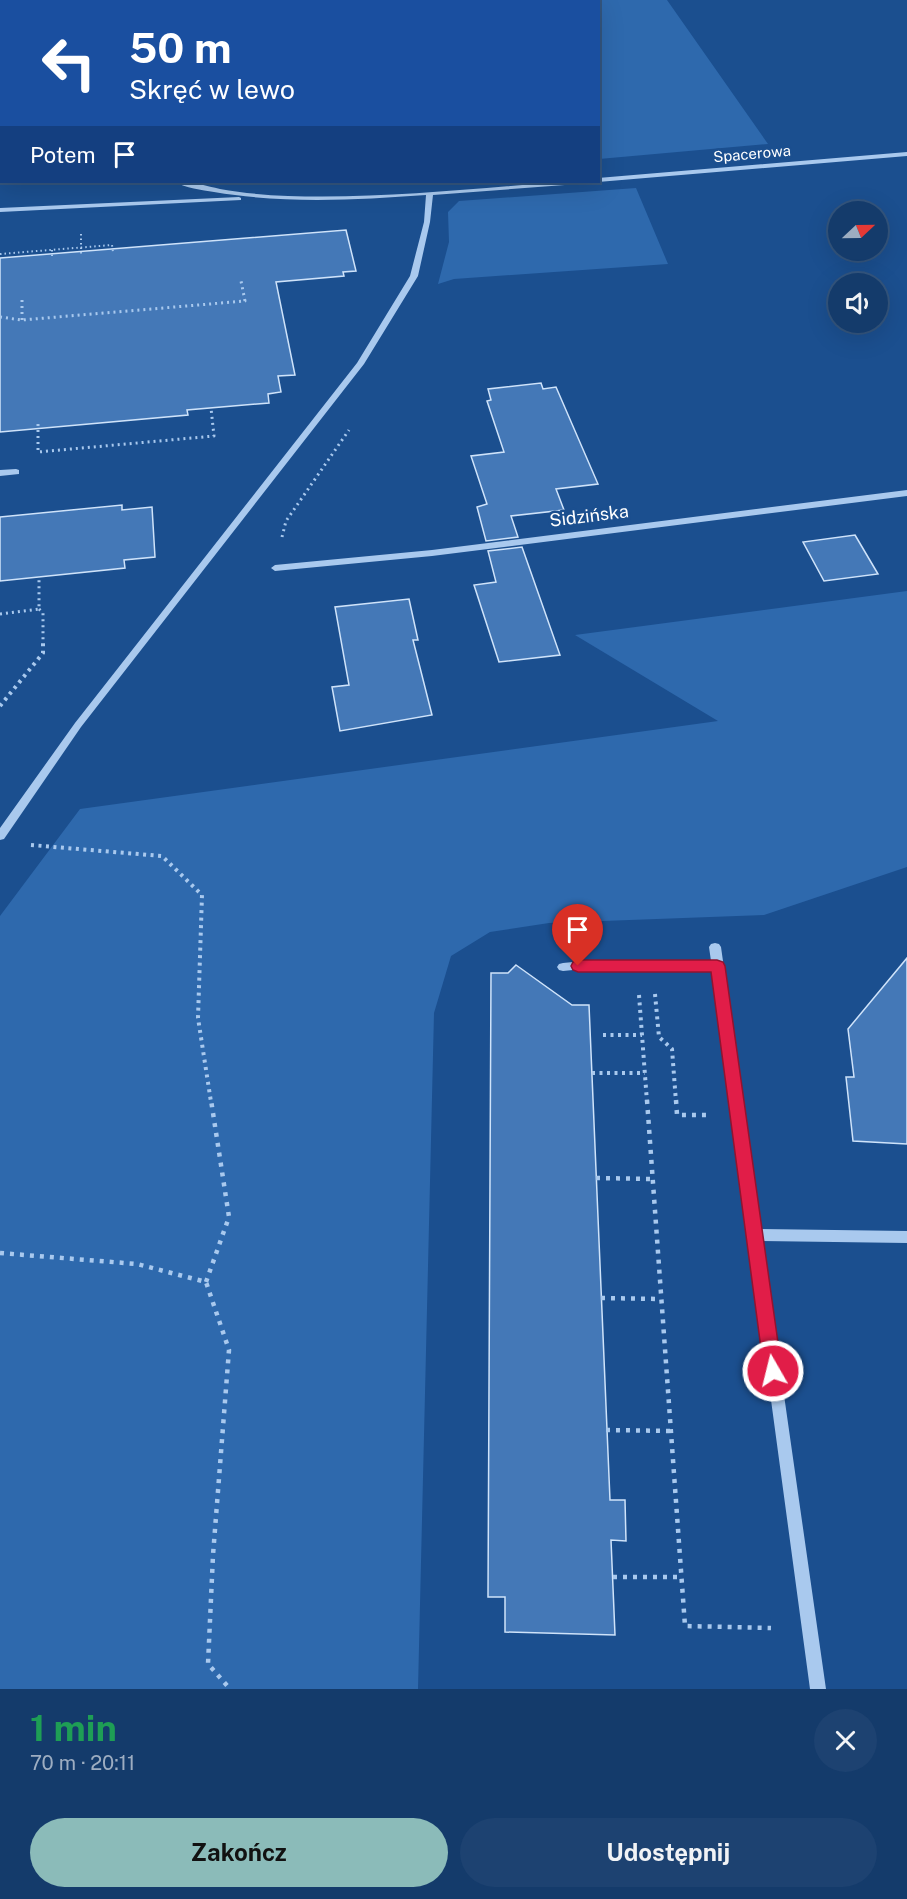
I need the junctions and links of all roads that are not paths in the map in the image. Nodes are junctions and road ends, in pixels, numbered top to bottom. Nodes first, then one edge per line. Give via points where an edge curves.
1 (907, 154) edge
2 (600, 180) edge
3 (183, 183) edge
4 (567, 183) edge
5 (430, 194) junction
6 (257, 198) junction
7 (0, 210) edge
8 (16, 472) dead end
9 (0, 473) edge
10 (907, 493) edge
11 (275, 568) dead end
12 (0, 837) edge
13 (715, 947) dead end
14 (717, 966) junction
15 (563, 968) dead end
16 (754, 1235) junction
17 (907, 1237) edge
18 (818, 1689) edge

1 - 2 street, Spacerowa
3 - 6 street
4 - 5 street
5 - 6 street
5 - 12 street via 414,276 360,364 78,725
6 - 7 street
8 - 9 street
10 - 11 street, Sidzińska via 432,553
13 - 14 street
14 - 15 street via 593,964
14 - 16 street
16 - 17 street
16 - 18 street

